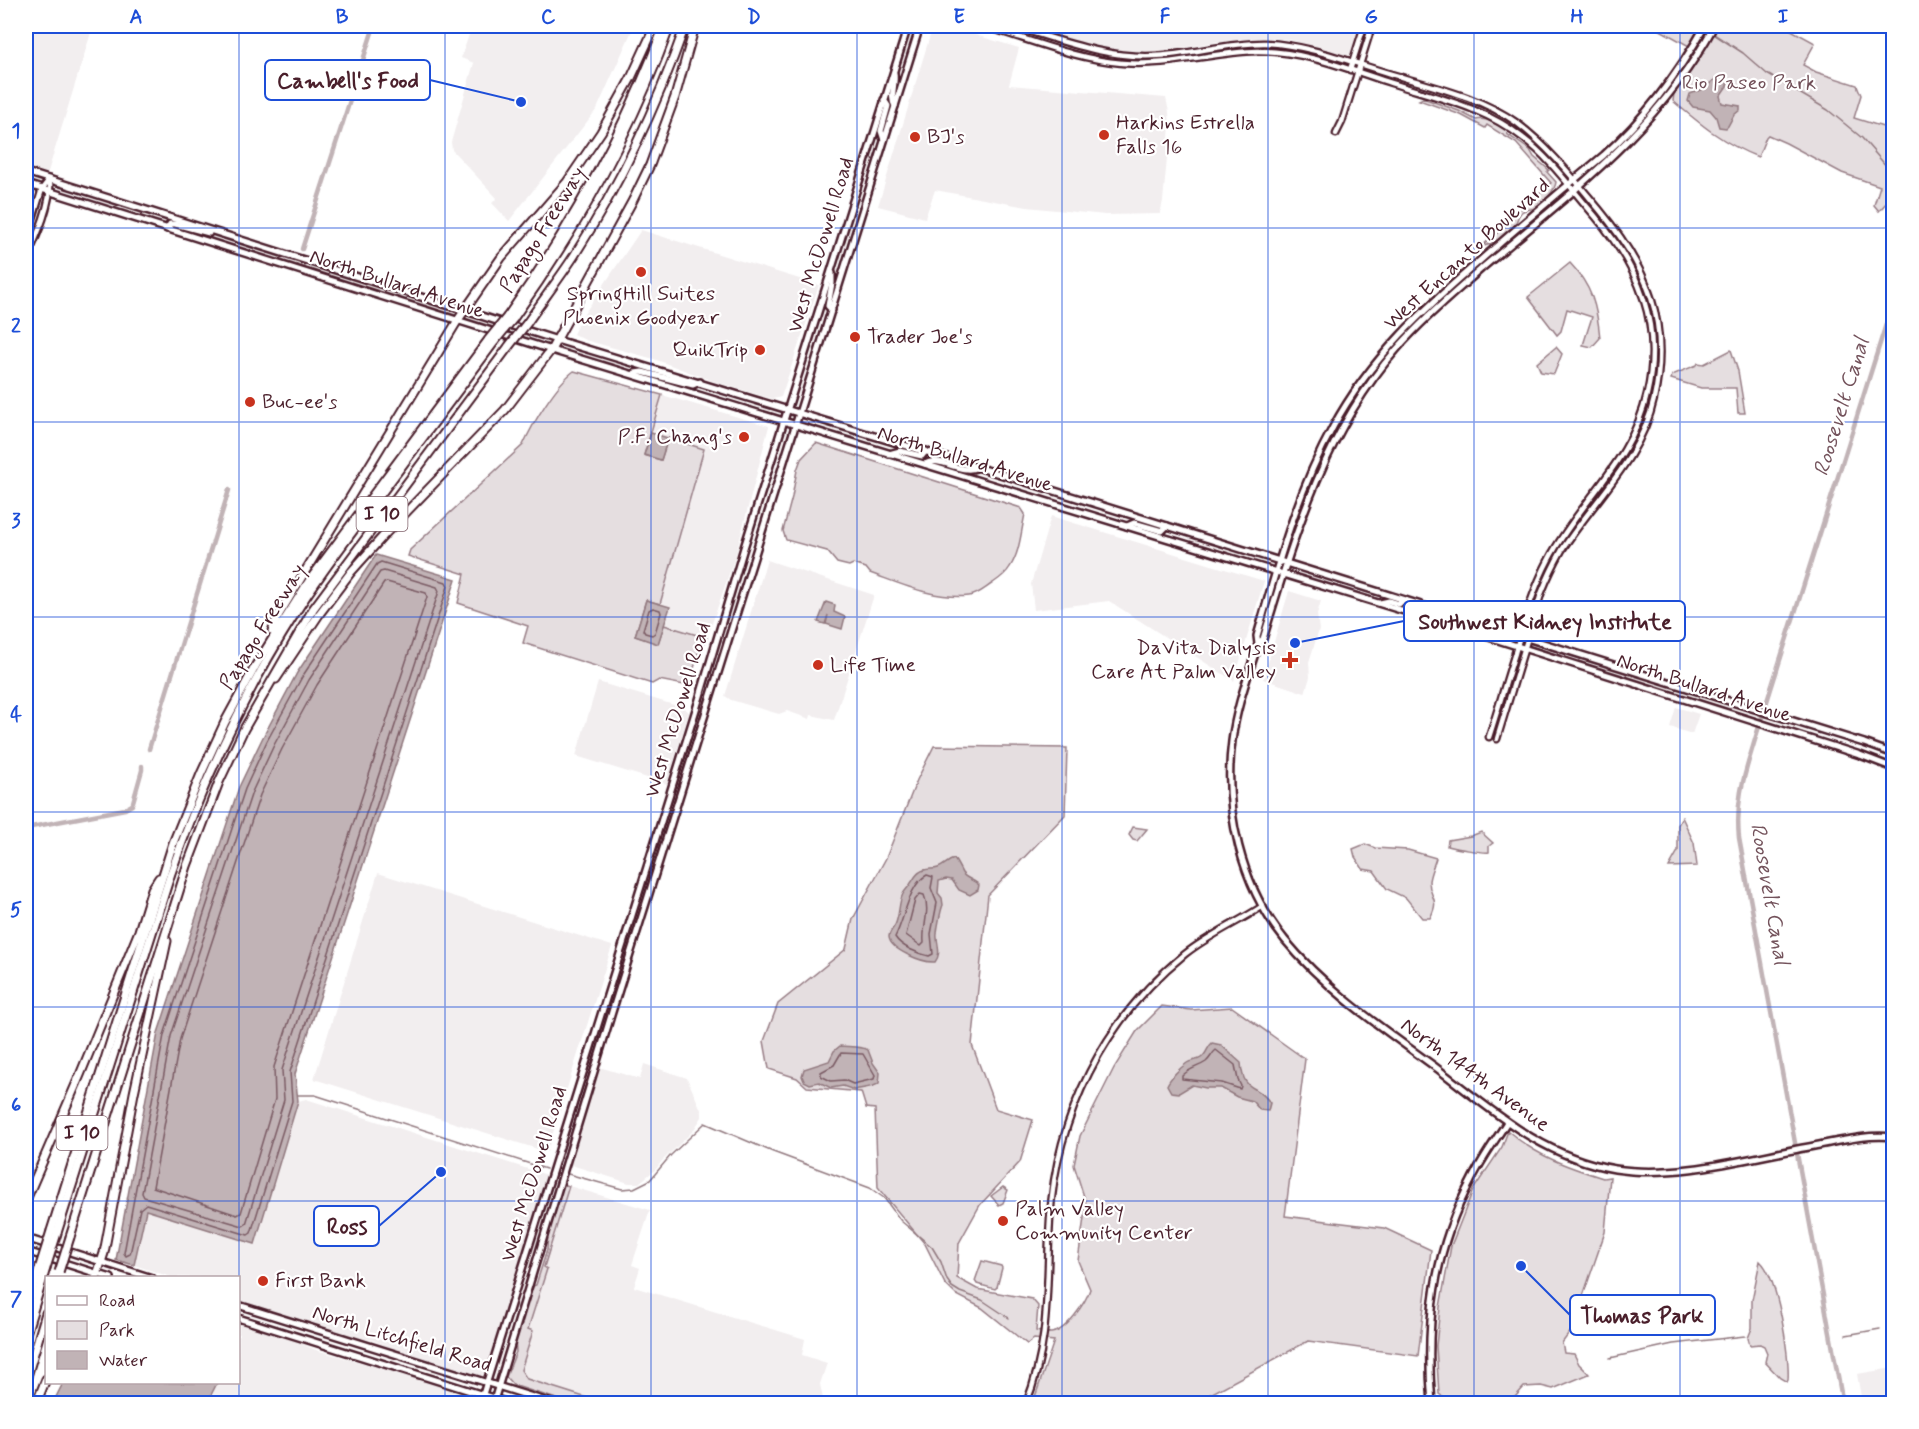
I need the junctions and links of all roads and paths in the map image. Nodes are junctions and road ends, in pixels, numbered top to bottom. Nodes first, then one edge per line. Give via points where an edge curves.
1 (655, 26) edge
2 (664, 26) edge
3 (670, 26) edge
4 (685, 26) edge
5 (695, 26) edge
6 (908, 26) edge
7 (920, 26) edge
8 (983, 26) edge
9 (1011, 26) edge
10 (1364, 26) edge
11 (1372, 26) edge
12 (1705, 26) edge
13 (1714, 26) edge
14 (1168, 55) junction
15 (1352, 62) junction
16 (1169, 63) junction
17 (1360, 65) junction
18 (894, 70) junction
19 (1350, 70) junction
20 (1358, 72) junction
21 (884, 100) junction
22 (1478, 102) junction
23 (895, 106) junction
24 (1475, 109) junction
25 (1336, 134) dead end
26 (884, 142) junction
27 (26, 172) edge
28 (50, 179) junction
29 (26, 184) edge
30 (1574, 185) junction
31 (42, 189) junction
32 (51, 192) junction
33 (852, 203) junction
34 (864, 207) junction
35 (167, 229) junction
36 (220, 233) junction
37 (26, 241) edge
38 (26, 260) edge
39 (832, 268) junction
40 (832, 310) junction
41 (465, 311) junction
42 (510, 318) junction
43 (458, 321) junction
44 (492, 340) junction
45 (557, 340) junction
46 (551, 350) junction
47 (630, 374) junction
48 (700, 382) junction
49 (787, 409) junction
50 (799, 413) junction
51 (783, 421) junction
52 (795, 425) junction
53 (1321, 449) junction
54 (926, 452) junction
55 (1328, 453) junction
56 (889, 454) junction
57 (925, 465) junction
58 (978, 467) junction
59 (1127, 526) junction
60 (1167, 526) junction
61 (1280, 560) junction
62 (1287, 563) junction
63 (1280, 573) junction
64 (1403, 600) junction
65 (1379, 603) junction
66 (1520, 635) junction
67 (1528, 637) junction
68 (1517, 645) junction
69 (1525, 648) junction
70 (261, 655) junction
71 (266, 690) junction
72 (1489, 737) dead end
73 (1497, 739) dead end
74 (1893, 754) edge
75 (1893, 768) edge
76 (166, 865) junction
77 (1263, 906) junction
78 (169, 923) junction
79 (614, 972) junction
80 (623, 975) junction
81 (125, 1004) junction
82 (585, 1064) junction
83 (594, 1067) junction
84 (1507, 1122) junction
85 (1893, 1137) edge
86 (558, 1152) junction
87 (567, 1155) junction
88 (26, 1200) edge
89 (26, 1238) edge
90 (26, 1251) edge
91 (102, 1261) junction
92 (43, 1267) junction
93 (58, 1275) edge
94 (97, 1276) edge
95 (146, 1276) edge
96 (240, 1306) edge
97 (26, 1312) edge
98 (45, 1315) edge
99 (240, 1319) edge
100 (26, 1334) edge
101 (26, 1380) edge
102 (45, 1382) edge
103 (487, 1383) junction
104 (498, 1386) junction
105 (483, 1395) junction
106 (494, 1401) edge
107 (36, 1404) edge
108 (480, 1404) edge
109 (512, 1404) edge
110 (555, 1404) edge
111 (1026, 1404) edge
112 (1432, 1404) edge

1 - 41 highway via 592,147 501,258
2 - 42 highway, Papago Freeway / I 10 via 599,172
3 - 42 highway via 653,72 602,180 551,266
4 - 71 highway, Papago Freeway / I 10, bridge via 649,119 574,255 313,609
5 - 45 highway via 658,146
6 - 18 main road, West McDowell Road
7 - 23 main road, West McDowell Road
8 - 16 street via 1104,60
9 - 14 street via 1104,52
10 - 15 street
11 - 17 street
12 - 30 main road via 1643,114
13 - 30 main road via 1650,119 1612,158
14 - 15 street via 1263,43 1308,49
14 - 16 street
15 - 17 street
15 - 19 street
16 - 19 street via 1268,51 1304,56
17 - 20 street
17 - 22 street
18 - 21 main road, West McDowell Road
18 - 23 main road
19 - 20 street
20 - 24 street
20 - 25 street
21 - 26 main road via 888,106 881,131
21 - 33 main road, West McDowell Road
22 - 24 street
22 - 30 street via 1527,131 1545,147
23 - 26 main road, West McDowell Road
24 - 30 street via 1529,142
26 - 34 main road, West McDowell Road
27 - 28 main road, North Bullard Avenue
28 - 31 street
28 - 32 street
28 - 36 main road, North Bullard Avenue
29 - 31 main road, North Bullard Avenue
30 - 53 main road, West Encanto Boulevard via 1410,323 1360,383
30 - 55 main road, West Encanto Boulevard via 1401,344 1367,387
30 - 66 street via 1621,249 1640,286 1650,331 1650,378 1642,415 1630,442 1550,556
30 - 67 street via 1626,243 1644,275 1657,323 1659,371 1649,417 1635,448 1556,561
31 - 32 main road, North Bullard Avenue
31 - 37 street
32 - 35 main road, North Bullard Avenue
32 - 38 street
33 - 34 main road
33 - 39 main road, West McDowell Road
34 - 40 main road, West McDowell Road
35 - 36 main road via 175,224
35 - 43 main road, North Bullard Avenue
36 - 41 main road, North Bullard Avenue
39 - 40 main road via 828,306
39 - 49 main road, West McDowell Road
40 - 50 main road, West McDowell Road
41 - 43 highway
41 - 45 main road, North Bullard Avenue
42 - 44 highway, Papago Freeway / I 10, bridge
43 - 46 main road, North Bullard Avenue
43 - 70 highway via 278,616
44 - 70 highway, Papago Freeway / I 10 via 321,564
44 - 81 highway via 297,609 246,696 188,824
45 - 46 highway
45 - 48 main road, North Bullard Avenue
46 - 47 main road, North Bullard Avenue
46 - 71 highway via 505,410 351,572
47 - 48 main road via 642,372 693,385
47 - 51 main road, North Bullard Avenue
48 - 49 main road, North Bullard Avenue
49 - 50 main road, North Bullard Avenue
49 - 51 main road, West McDowell Road
50 - 52 main road, West McDowell Road
50 - 54 main road, North Bullard Avenue
51 - 52 main road, North Bullard Avenue
51 - 79 main road, West McDowell Road
52 - 56 main road, North Bullard Avenue
52 - 80 main road, West McDowell Road
53 - 55 main road
53 - 61 main road, West Encanto Boulevard
54 - 56 main road via 922,456 900,451
54 - 58 main road, North Bullard Avenue
55 - 62 main road, West Encanto Boulevard via 1309,495
56 - 57 main road, North Bullard Avenue
57 - 58 main road via 933,461 968,471
57 - 59 main road, North Bullard Avenue
58 - 60 main road, North Bullard Avenue
59 - 60 main road via 1134,523 1162,531
59 - 63 main road, North Bullard Avenue
60 - 61 main road, North Bullard Avenue
61 - 62 main road, North Bullard Avenue
61 - 63 main road, West Encanto Boulevard
62 - 63 main road, West Encanto Boulevard
62 - 64 main road, North Bullard Avenue
63 - 65 main road, North Bullard Avenue
63 - 77 main road, West Encanto Boulevard via 1263,639 1258,644 1235,720 1230,754 1238,842
64 - 65 main road via 1399,604
64 - 66 main road, North Bullard Avenue
65 - 68 main road, North Bullard Avenue
66 - 67 main road, North Bullard Avenue
66 - 68 street
67 - 69 street
67 - 74 main road, North Bullard Avenue
68 - 69 main road, North Bullard Avenue
68 - 72 street
69 - 73 street
69 - 75 main road, North Bullard Avenue
70 - 76 highway, Papago Freeway / I 10 via 205,765
71 - 78 highway, Papago Freeway / I 10 via 219,782
76 - 81 highway, Papago Freeway / I 10
76 - 88 highway via 152,889 139,931
77 - 84 main road, North 144th Avenue via 1285,940 1340,994
77 - 111 street via 1197,946 1151,986 1112,1034 1085,1081 1066,1127 1054,1176 1046,1330
78 - 91 highway via 166,954
78 - 93 highway, Papago Freeway / I 10, bridge
79 - 80 main road
79 - 82 main road, West McDowell Road
80 - 83 main road, West McDowell Road
81 - 92 highway, Papago Freeway / I 10, bridge
82 - 83 main road
82 - 86 main road, West McDowell Road
83 - 87 main road, West McDowell Road
84 - 85 main road, North 144th Avenue via 1562,1154 1630,1170 1680,1170 1860,1137
84 - 112 main road via 1471,1180 1442,1255 1429,1324
86 - 87 main road
86 - 103 main road, West McDowell Road
87 - 104 main road, West McDowell Road
89 - 91 main road
90 - 94 main road
91 - 94 highway
91 - 95 main road
92 - 97 highway, Papago Freeway / I 10
92 - 100 highway
96 - 103 main road, North Litchfield Road
98 - 101 highway
99 - 105 main road, North Litchfield Road
102 - 107 highway
103 - 104 main road, North Litchfield Road
103 - 105 main road, West McDowell Road
104 - 106 main road, West McDowell Road
104 - 110 main road, North Litchfield Road
105 - 106 main road, North Litchfield Road
105 - 108 main road, West McDowell Road
106 - 109 main road, North Litchfield Road

